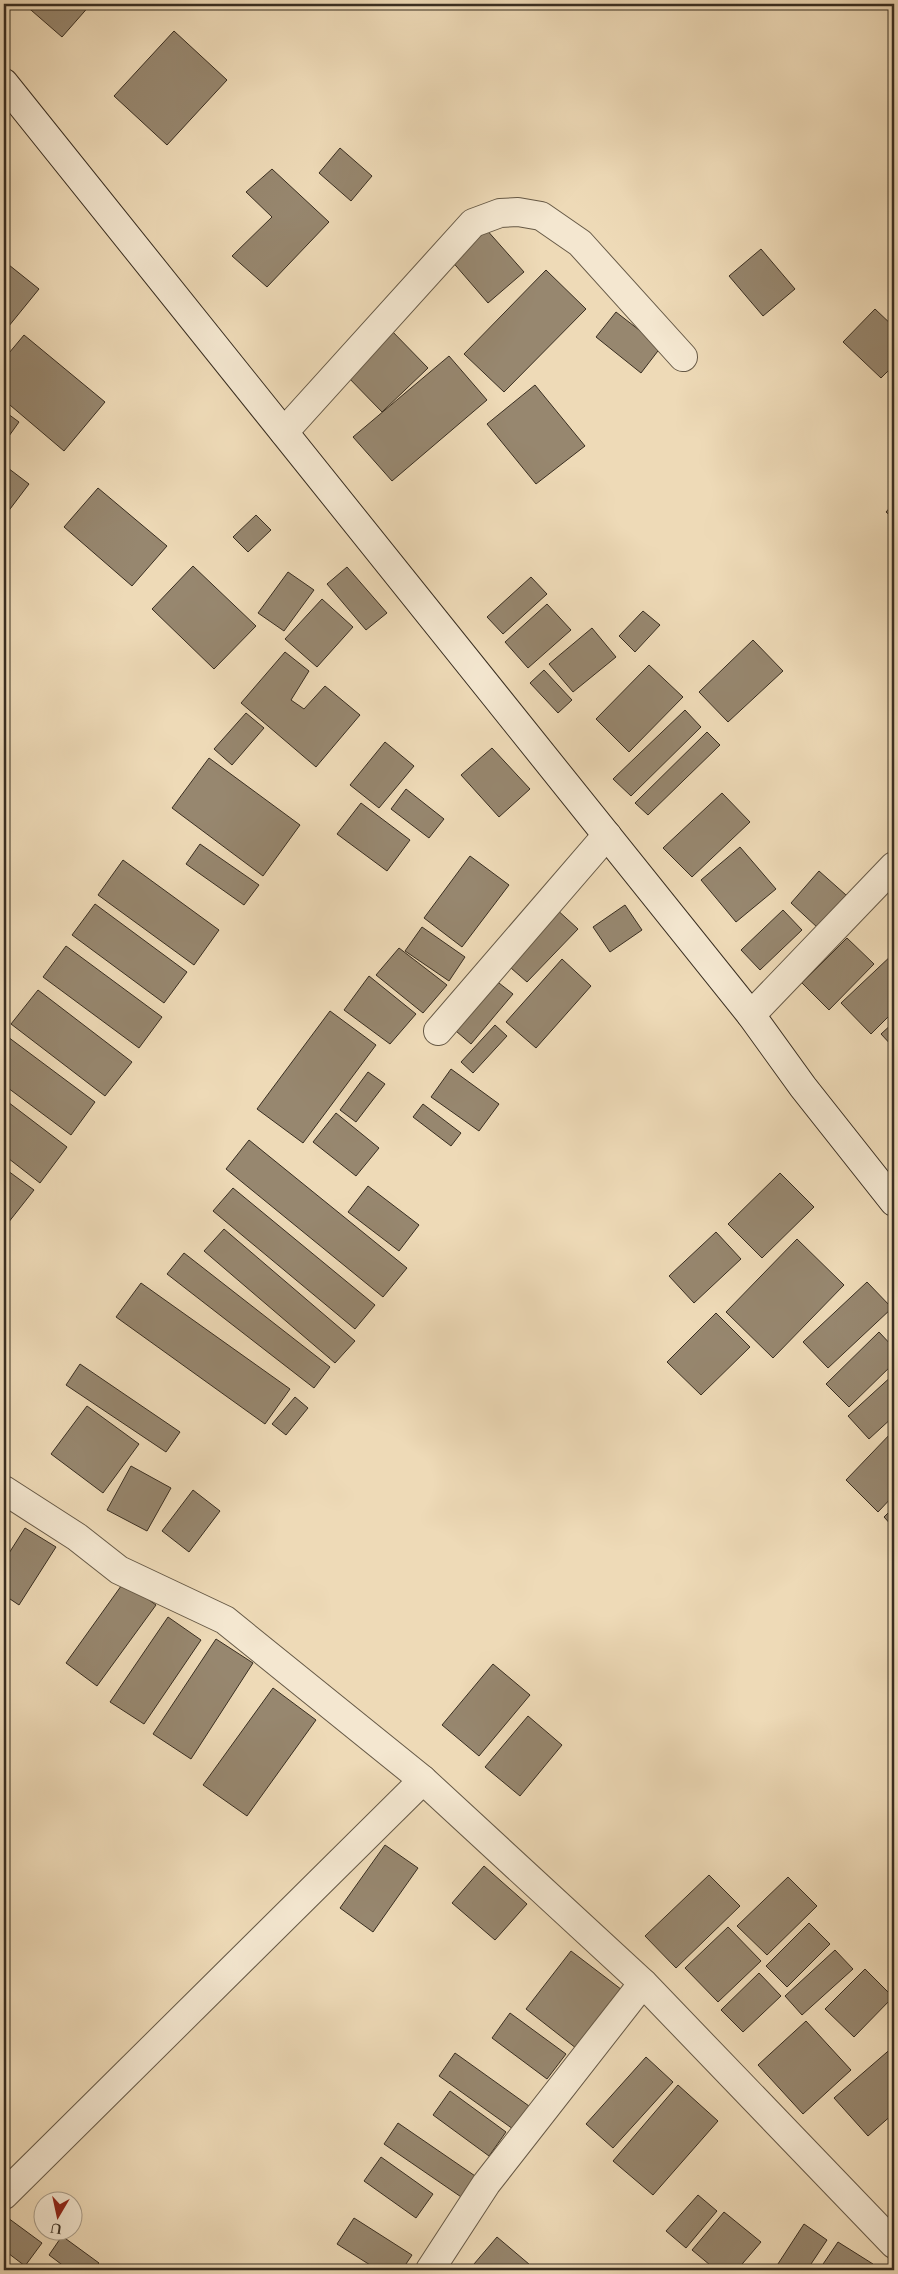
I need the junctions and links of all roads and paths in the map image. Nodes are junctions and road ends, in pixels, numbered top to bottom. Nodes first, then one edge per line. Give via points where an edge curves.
1 (4, 83) edge
2 (683, 357) dead end
3 (284, 432) junction
4 (607, 835) junction
5 (894, 866) edge
6 (750, 1015) junction
7 (438, 1031) dead end
8 (894, 1202) edge
9 (4, 1490) edge
10 (423, 1780) junction
11 (643, 1983) junction
12 (4, 2195) edge
13 (894, 2244) edge
14 (430, 2270) edge

1 - 3 street
2 - 3 street via 580,242 540,216 500,213 473,223
3 - 4 street
4 - 6 street
4 - 7 street
5 - 6 street
6 - 8 street
9 - 10 street via 77,1537 119,1570 225,1620
10 - 11 street
10 - 12 street
11 - 13 street
11 - 14 street via 486,2184

